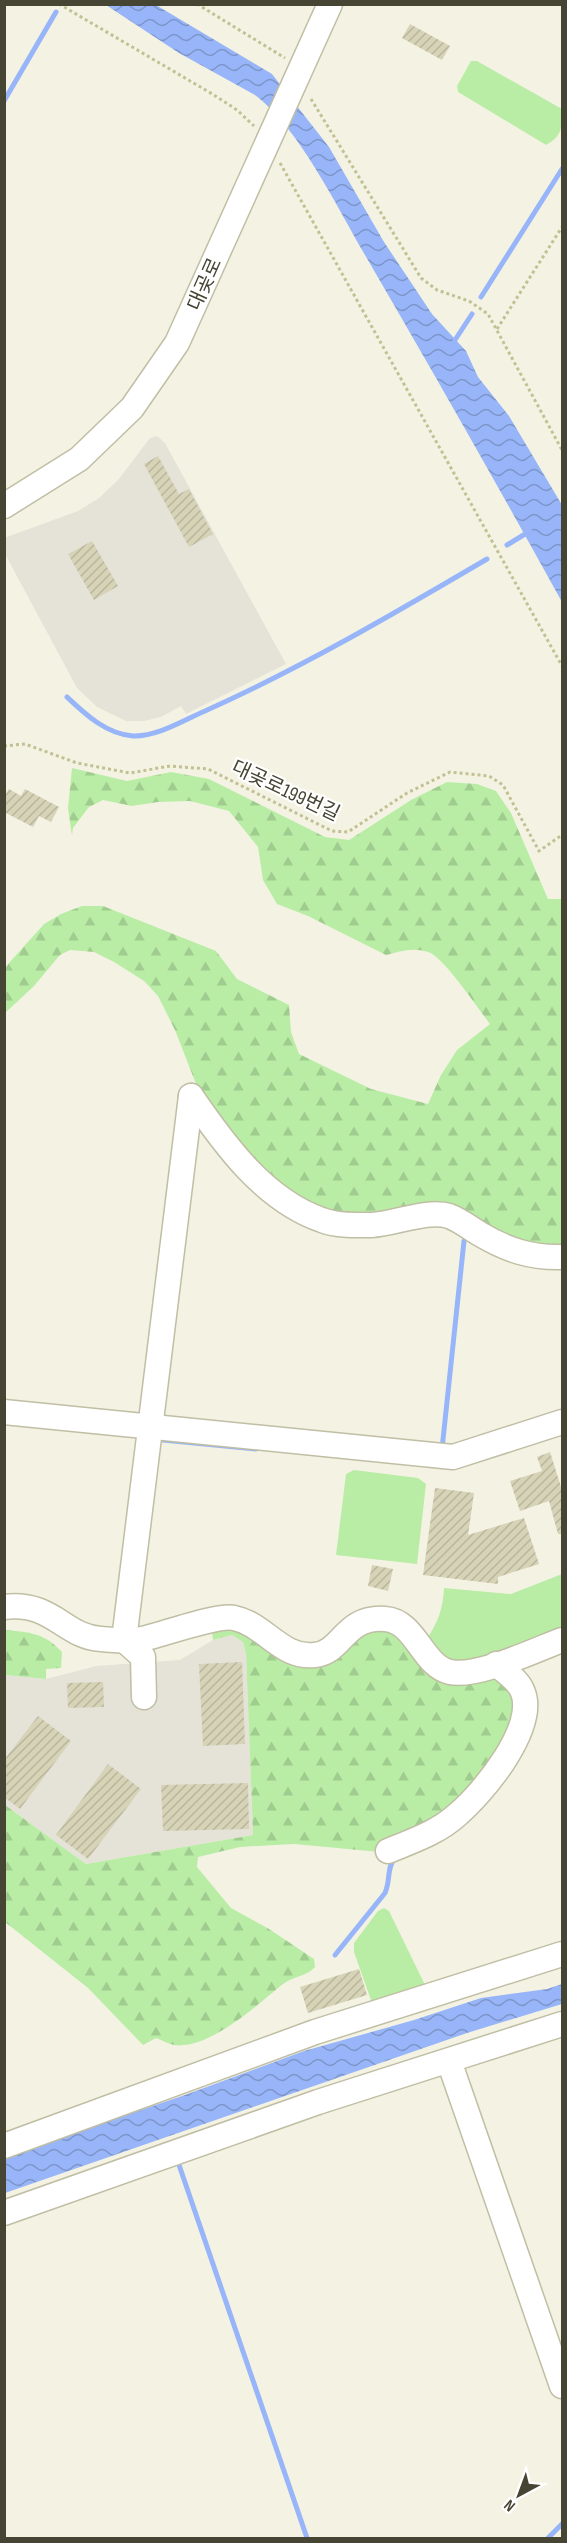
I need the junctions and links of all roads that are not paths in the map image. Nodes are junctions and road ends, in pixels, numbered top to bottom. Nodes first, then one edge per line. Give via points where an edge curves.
1 (330, 4) edge
2 (4, 507) edge
3 (562, 1257) edge
4 (4, 1412) edge
5 (562, 1422) edge
6 (150, 1427) junction
7 (4, 1607) edge
8 (124, 1640) junction
9 (562, 1640) edge
10 (496, 1664) junction
11 (144, 1697) dead end
12 (388, 1851) dead end
13 (562, 1954) edge
14 (562, 2024) edge
15 (449, 2061) junction
16 (4, 2146) edge
17 (4, 2213) edge
18 (562, 2386) edge

1 - 2 street, 대곶로 via 177,343 132,408 79,459
3 - 6 street via 520,1254 448,1216 374,1225 324,1221 303,1212 282,1199 235,1154 191,1096
4 - 6 street
5 - 6 street via 453,1457
6 - 8 street
7 - 8 street via 20,1605 41,1610 83,1634
8 - 10 street via 139,1640 233,1617 282,1648 308,1656 321,1654 360,1622 387,1619 403,1628 430,1659 448,1672 476,1671
8 - 11 street via 143,1657
9 - 10 street
10 - 12 street via 522,1690 525,1706 505,1759 484,1789 457,1816 428,1836
13 - 16 street via 315,2032
14 - 15 street
15 - 17 street via 318,2102
15 - 18 street

